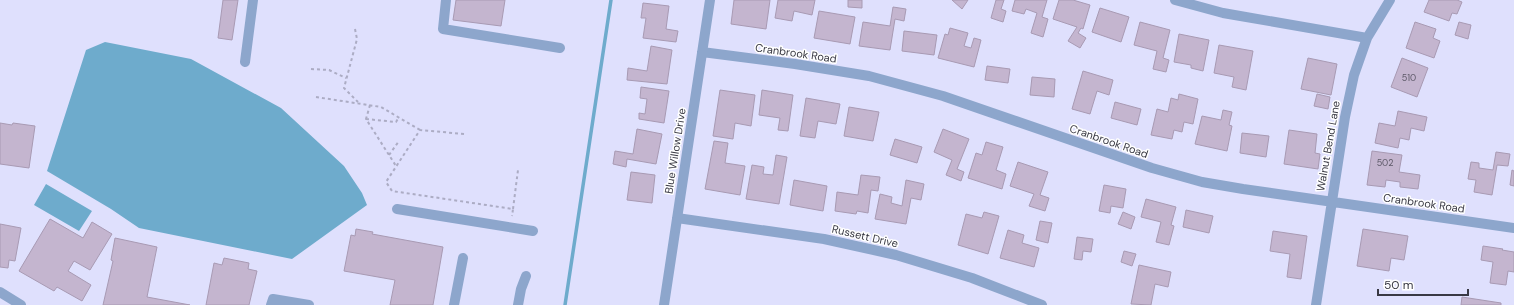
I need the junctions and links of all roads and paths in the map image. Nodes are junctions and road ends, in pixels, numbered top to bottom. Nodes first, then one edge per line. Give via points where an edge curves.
1 (253, 0) edge
2 (446, 0) edge
3 (710, 0) edge
4 (1175, 0) edge
5 (1390, 0) edge
6 (355, 29) dead end
7 (1367, 38) junction
8 (560, 48) dead end
9 (702, 52) junction
10 (245, 62) dead end
11 (311, 69) dead end
12 (346, 78) junction
13 (316, 97) dead end
14 (359, 103) junction
15 (370, 105) junction
16 (399, 118) junction
17 (366, 119) junction
18 (420, 130) junction
19 (464, 134) dead end
20 (399, 141) dead end
21 (389, 155) junction
22 (396, 166) junction
23 (518, 170) dead end
24 (1331, 202) junction
25 (513, 209) junction
26 (397, 210) dead end
27 (677, 218) junction
28 (510, 227) junction
29 (1514, 228) edge
30 (533, 231) dead end
31 (462, 258) dead end
32 (526, 276) dead end
33 (0, 292) edge
34 (21, 305) edge
35 (272, 305) edge
36 (309, 305) edge
37 (454, 305) edge
38 (518, 305) edge
39 (664, 305) edge
40 (1042, 305) edge
41 (1316, 305) edge

1 - 10 street
2 - 8 street via 443,28
3 - 9 street, Blue Willow Drive
4 - 7 street via 1223,12
5 - 7 street, Walnut Bend Lane
6 - 12 path via 357,39
7 - 24 street, Walnut Bend Lane via 1353,80
9 - 24 street, Cranbrook Road via 868,76 942,96 1152,168 1202,182
9 - 27 street, Blue Willow Drive
11 - 12 path via 329,70
12 - 14 path via 344,88
13 - 14 path
14 - 15 path
15 - 16 path via 381,107
15 - 17 path
16 - 17 path via 396,122
16 - 18 path
17 - 21 path
18 - 19 path
18 - 22 path
20 - 21 path
21 - 22 path
22 - 25 path via 386,182 392,191
23 - 25 path
24 - 29 street, Cranbrook Road
24 - 41 street, Walnut Bend Lane
25 - 28 path
26 - 28 street
27 - 39 street, Blue Willow Drive
27 - 40 street, Russett Drive via 824,239 896,255 972,278
28 - 30 street
31 - 37 street
32 - 38 street
33 - 34 street
35 - 36 street via 272,299

